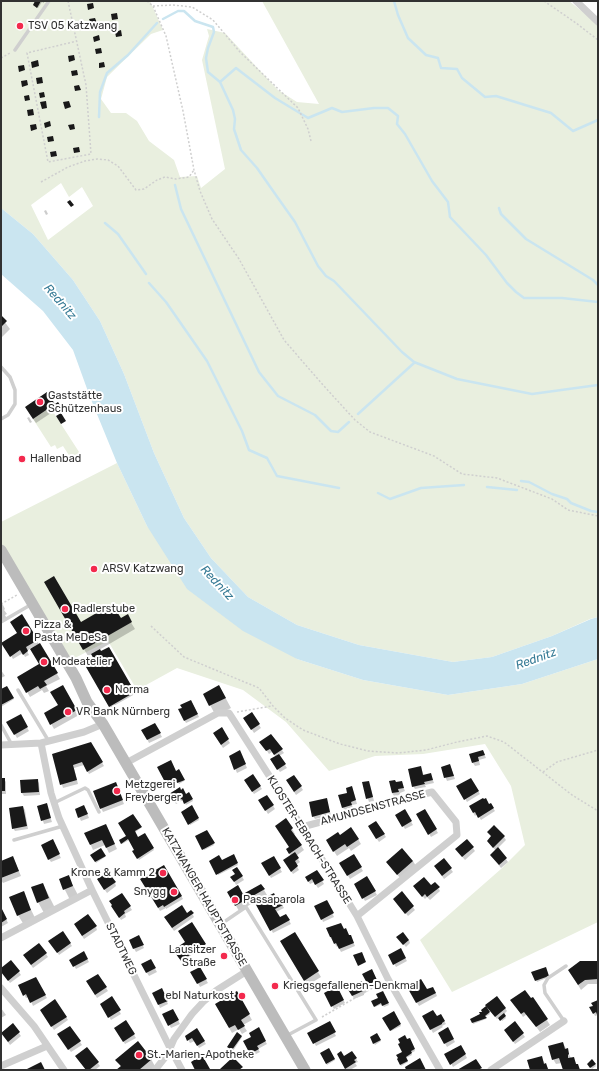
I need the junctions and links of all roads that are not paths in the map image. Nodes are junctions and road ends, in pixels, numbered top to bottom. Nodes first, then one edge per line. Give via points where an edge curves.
1 (49, 1) edge
2 (576, 1) edge
3 (598, 22) edge
4 (15, 50) road end
5 (1, 367) edge
6 (1, 419) edge
7 (1, 550) edge
8 (32, 604) junction
9 (1, 622) edge
10 (18, 690) dead end
11 (103, 724) junction
12 (1, 725) edge
13 (49, 741) junction
14 (40, 743) junction
15 (1, 745) edge
16 (12, 745) junction
17 (126, 763) junction
18 (54, 802) junction
19 (99, 812) dead end
20 (63, 826) junction
21 (302, 826) junction
22 (14, 840) dead end
23 (92, 890) junction
24 (357, 916) junction
25 (220, 924) junction
26 (1, 938) edge
27 (566, 966) dead end
28 (247, 971) junction
29 (1, 988) edge
30 (564, 1021) joint
31 (285, 1036) junction
32 (47, 1046) junction
33 (170, 1048) junction
34 (1, 1066) edge
35 (64, 1070) edge
36 (155, 1070) edge
37 (182, 1070) edge
38 (305, 1070) edge
39 (440, 1070) edge
40 (492, 1070) edge

1 - 4 lane
2 - 3 street
5 - 6 lane via 10,377 15,390 15,404 8,415
7 - 8 main road, KATZWANGER HAUPTSTRASSE
8 - 9 lane
8 - 11 main road, KATZWANGER HAUPTSTRASSE via 76,678 98,707
10 - 13 lane
11 - 13 street
11 - 17 main road, KATZWANGER HAUPTSTRASSE
12 - 16 lane
13 - 14 street
14 - 16 street
14 - 18 street, STADTWEG
15 - 16 street
17 - 21 street, KLOSTER-EBRACH-STRASSE via 218,713 229,713
17 - 25 main road, KATZWANGER HAUPTSTRASSE
18 - 19 lane via 85,788
18 - 20 street, STADTWEG
20 - 22 lane
20 - 23 street, STADTWEG
21 - 24 street, KLOSTER-EBRACH-STRASSE
21 - 24 street, AMUNDSENSTRASSE via 432,792 456,822 457,835
23 - 26 street
23 - 33 street, STADTWEG
24 - 39 street, KLOSTER-EBRACH-STRASSE via 388,979
25 - 28 main road, KATZWANGER HAUPTSTRASSE
25 - 31 lane via 246,907 316,1020
27 - 30 lane via 548,978 544,985 545,993
28 - 31 main road, KATZWANGER HAUPTSTRASSE
28 - 33 street via 204,1000
29 - 32 street via 34,1026
30 - 40 street
31 - 38 main road, KATZWANGER HAUPTSTRASSE
32 - 34 street
32 - 35 street
33 - 36 street
33 - 37 street, STADTWEG

